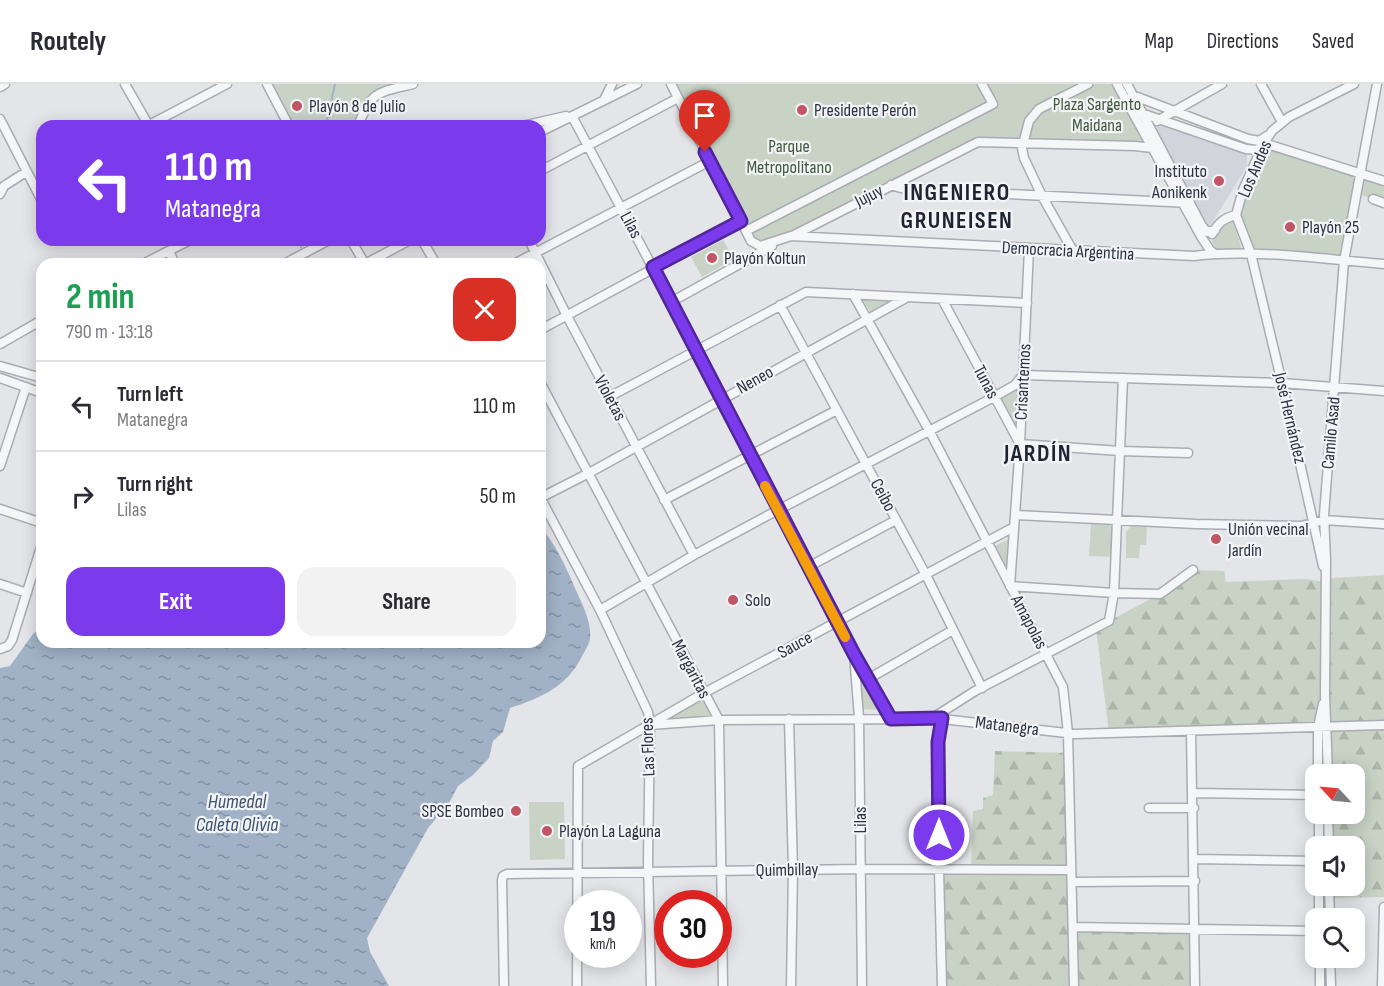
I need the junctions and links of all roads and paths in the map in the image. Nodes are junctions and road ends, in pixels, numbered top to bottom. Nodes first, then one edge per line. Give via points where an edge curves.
1 (5, 84) edge
2 (125, 84) edge
3 (227, 84) edge
4 (267, 84) edge
5 (413, 84) edge
6 (612, 84) edge
7 (637, 84) edge
8 (671, 84) edge
9 (982, 84) edge
10 (1088, 84) edge
11 (1117, 84) edge
12 (1127, 84) edge
13 (1222, 84) edge
14 (1261, 84) edge
15 (1354, 84) edge
16 (1377, 84) edge
17 (1384, 84) edge
18 (0, 87) edge
19 (1132, 95) junction
20 (678, 98) junction
21 (603, 101) junction
22 (1129, 105) junction
23 (1174, 111) junction
24 (1372, 112) junction
25 (1143, 114) junction
26 (573, 116) junction
27 (0, 119) edge
28 (146, 120) edge
29 (160, 120) edge
30 (286, 120) edge
31 (361, 120) edge
32 (546, 120) edge
33 (1160, 120) junction
34 (1282, 122) junction
35 (1149, 125) junction
36 (546, 129) edge
37 (1270, 134) junction
38 (1147, 138) junction
39 (1248, 139) junction
40 (1022, 143) junction
41 (589, 145) junction
42 (1157, 149) junction
43 (1260, 151) junction
44 (710, 161) junction
45 (546, 168) edge
46 (26, 172) junction
47 (1360, 173) junction
48 (1384, 182) edge
49 (891, 185) junction
50 (36, 190) edge
51 (0, 194) edge
52 (1042, 196) junction
53 (1373, 199) dead end
54 (1186, 202) junction
55 (1384, 203) edge
56 (622, 207) junction
57 (1236, 215) junction
58 (741, 221) junction
59 (1215, 230) junction
60 (746, 231) junction
61 (791, 236) junction
62 (1207, 245) junction
63 (179, 246) edge
64 (318, 246) edge
65 (399, 246) edge
66 (532, 246) edge
67 (1029, 249) junction
68 (169, 251) junction
69 (1073, 251) junction
70 (536, 253) junction
71 (1215, 254) junction
72 (1251, 254) junction
73 (1194, 256) junction
74 (155, 258) edge
75 (172, 258) edge
76 (295, 258) edge
77 (376, 258) edge
78 (526, 258) edge
79 (538, 258) edge
80 (1344, 261) junction
81 (1384, 264) edge
82 (653, 267) junction
83 (546, 273) edge
84 (853, 294) junction
85 (907, 297) junction
86 (942, 299) junction
87 (671, 302) junction
88 (1027, 303) junction
89 (780, 305) junction
90 (567, 316) junction
91 (868, 319) junction
92 (36, 323) edge
93 (546, 327) edge
94 (0, 344) edge
95 (694, 350) junction
96 (807, 352) junction
97 (0, 366) edge
98 (1024, 375) junction
99 (36, 376) edge
100 (0, 378) edge
101 (1123, 378) junction
102 (1282, 383) junction
103 (1335, 386) junction
104 (26, 387) junction
105 (36, 391) edge
106 (1384, 391) edge
107 (546, 393) edge
108 (609, 397) junction
109 (994, 397) junction
110 (721, 399) junction
111 (837, 410) junction
112 (930, 432) junction
113 (1020, 444) junction
114 (635, 446) junction
115 (1120, 451) junction
116 (1188, 453) dead end
117 (750, 455) junction
118 (865, 463) junction
119 (0, 466) edge
120 (589, 473) junction
121 (546, 495) edge
122 (664, 500) junction
123 (0, 509) edge
124 (546, 509) edge
125 (778, 510) junction
126 (1015, 515) junction
127 (36, 520) edge
128 (896, 520) junction
129 (1324, 520) junction
130 (1117, 521) junction
131 (1314, 524) junction
132 (1384, 524) edge
133 (1014, 526) junction
134 (988, 541) junction
135 (694, 555) junction
136 (36, 564) edge
137 (808, 567) junction
138 (1194, 570) dead end
139 (926, 575) junction
140 (1326, 582) junction
141 (646, 583) junction
142 (0, 584) edge
143 (1010, 586) junction
144 (27, 593) junction
145 (1114, 593) junction
146 (600, 610) junction
147 (837, 621) junction
148 (953, 630) junction
149 (0, 649) edge
150 (1046, 653) junction
151 (854, 654) junction
152 (868, 679) junction
153 (982, 688) junction
154 (704, 693) junction
155 (859, 718) junction
156 (942, 718) junction
157 (789, 719) junction
158 (891, 719) junction
159 (930, 719) junction
160 (719, 720) junction
161 (1384, 724) edge
162 (650, 725) junction
163 (1322, 727) junction
164 (1191, 730) junction
165 (1068, 733) junction
166 (1319, 764) edge
167 (1327, 764) edge
168 (1193, 794) junction
169 (1305, 795) edge
170 (1149, 808) dead end
171 (1194, 808) junction
172 (1194, 859) junction
173 (1305, 861) edge
174 (860, 869) junction
175 (793, 870) junction
176 (939, 870) junction
177 (1071, 870) junction
178 (648, 872) junction
179 (720, 872) junction
180 (577, 873) junction
181 (1195, 881) junction
182 (1072, 882) junction
183 (1384, 907) edge
184 (1072, 927) junction
185 (1195, 929) junction
186 (1305, 932) edge
187 (1320, 968) edge
188 (1330, 968) edge
189 (504, 986) edge
190 (577, 986) edge
191 (651, 986) edge
192 (723, 986) edge
193 (791, 986) edge
194 (862, 986) edge
195 (942, 986) edge
196 (1074, 986) edge
197 (1195, 986) edge
198 (1320, 986) edge
199 (1330, 986) edge
200 (1382, 986) edge

1 - 18 street
2 - 28 street
3 - 29 street
4 - 30 street
5 - 31 street via 378,93
6 - 21 street
7 - 21 street
8 - 20 street
9 - 60 street via 993,104
10 - 40 street via 1040,109 1029,121
11 - 22 street
12 - 19 street
13 - 23 street
14 - 34 street
15 - 34 street, Los Andes
16 - 24 street
17 - 24 street
19 - 23 street
19 - 25 street
20 - 41 street
20 - 44 street
21 - 26 street
22 - 25 street
22 - 38 street
23 - 33 street
23 - 39 street
24 - 47 street, Camilo Asad
25 - 33 street
25 - 35 street
26 - 32 street
26 - 36 street
26 - 41 street, Lilas
27 - 46 street
33 - 35 street
33 - 43 street via 1246,149 1253,155
34 - 37 street, Los Andes
35 - 38 street via 1145,129
35 - 42 street
37 - 39 street via 1259,141
37 - 43 street, Los Andes
38 - 42 street
39 - 43 street
40 - 42 street, Jujuy
40 - 49 street, Jujuy via 978,142
40 - 52 street via 1024,158
41 - 45 street
41 - 56 street, Lilas
42 - 54 street
43 - 47 street
43 - 57 street, Los Andes
44 - 56 street
44 - 58 street
46 - 50 street
46 - 51 street via 4,186
47 - 48 street
47 - 80 street, Camilo Asad
49 - 52 street
49 - 61 street, Jujuy
52 - 54 street
52 - 69 street
53 - 55 street
54 - 59 street via 1204,230
54 - 62 street
56 - 70 street
56 - 82 street, Lilas
57 - 59 street via 1225,218
57 - 72 street, Los Andes
58 - 60 street
58 - 82 street
59 - 62 street
60 - 61 street via 759,246
61 - 67 street, Democracia Argentina
61 - 87 street, Jujuy
62 - 71 street
62 - 73 street
63 - 68 street
64 - 76 street
65 - 77 street
66 - 70 street, Violetas
67 - 69 street, Democracia Argentina
67 - 88 street, Crisantemos
68 - 74 street
68 - 75 street
69 - 73 street, Democracia Argentina
70 - 78 street
70 - 79 street, Violetas
71 - 72 street, Democracia Argentina
71 - 73 street, Democracia Argentina
72 - 80 street, Democracia Argentina
72 - 102 street, José Hernández
80 - 81 street, Democracia Argentina
80 - 103 street, Camilo Asad
82 - 87 street, Lilas
82 - 90 street
83 - 90 street, Violetas
84 - 85 street
84 - 89 street via 806,292
84 - 91 street, Amapolas
85 - 86 street
85 - 91 street, Neneo
86 - 88 street
86 - 109 street, Tunas
87 - 95 street, Lilas
88 - 98 street, Crisantemos
89 - 95 street
89 - 96 street, Ceibo
90 - 93 street
90 - 108 street, Violetas
91 - 96 street, Neneo
91 - 112 street, Amapolas
92 - 94 street
95 - 108 street
95 - 110 street, Lilas
96 - 110 street, Neneo
96 - 111 street, Ceibo
97 - 99 street
98 - 101 street
98 - 109 street
98 - 113 street, Crisantemos
100 - 104 street
101 - 102 street
101 - 115 street
102 - 103 street
102 - 131 street, José Hernández
103 - 106 street
103 - 129 street, Camilo Asad
104 - 105 street
104 - 119 street
107 - 120 street, Margaritas
108 - 114 street, Violetas
109 - 112 street
109 - 113 street, Tunas
110 - 114 street, Neneo
110 - 117 street, Lilas
111 - 117 street
111 - 118 street, Ceibo
112 - 118 street
112 - 134 street, Amapolas
113 - 115 street
113 - 126 street, Crisantemos
114 - 120 street, Neneo
114 - 122 street, Violetas
115 - 116 street
115 - 130 street
117 - 122 street
117 - 125 street, Lilas
118 - 125 street
118 - 128 street, Ceibo
120 - 121 street, Neneo
120 - 141 street, Margaritas
122 - 135 street, Violetas
123 - 127 street
124 - 146 street, Las Flores
125 - 135 street
125 - 137 street, Lilas
126 - 130 street
126 - 133 street, Crisantemos
128 - 137 street
128 - 139 street, Ceibo
129 - 131 street
129 - 132 street
129 - 140 street, Camilo Asad
130 - 131 street
130 - 145 street
131 - 140 street, José Hernández
133 - 134 street, Sauce
133 - 143 street, Crisantemos
134 - 139 street, Sauce
134 - 143 street, Amapolas
135 - 141 street
136 - 144 street
137 - 147 street, Lilas
138 - 145 street via 1160,594
139 - 147 street, Sauce
139 - 148 street, Ceibo
140 - 163 street, Camilo Asad
141 - 146 street
141 - 154 street, Margaritas
142 - 144 street
143 - 145 street
143 - 150 street, Amapolas
144 - 149 street via 11,642
145 - 150 street via 1109,621
146 - 162 street, Las Flores via 648,712
147 - 151 street, Lilas
147 - 154 street, Sauce
148 - 152 street
148 - 153 street, Ceibo
150 - 153 street
150 - 165 street, Amapolas via 1063,687
151 - 152 street, Lilas
151 - 155 street, Lilas
152 - 158 street, Lilas
153 - 159 street
154 - 160 street, Margaritas
154 - 162 street, Sauce
155 - 157 street, Matanegra
155 - 158 street, Matanegra
155 - 174 street, Lilas
156 - 159 street, Matanegra
156 - 165 street, Matanegra
156 - 176 street via 938,742
157 - 160 street, Matanegra
157 - 175 street
158 - 159 street, Matanegra
160 - 162 street, Matanegra
160 - 179 street, Margaritas
161 - 163 street, Matanegra
162 - 178 street, Las Flores
162 - 180 street, Sauce via 578,766
163 - 164 street, Matanegra
163 - 166 street, Camilo Asad
163 - 167 street, Camilo Asad
164 - 165 street, Matanegra
164 - 168 street
165 - 177 street, Amapolas
168 - 169 street
168 - 171 street
170 - 171 street
171 - 172 street
172 - 173 street
172 - 181 street
174 - 175 street, Quimbillay
174 - 176 street, Quimbillay
174 - 194 street, Lilas
175 - 179 street, Quimbillay
175 - 193 street
176 - 177 street, Quimbillay
176 - 195 street
177 - 182 street, Amapolas
178 - 179 street, Quimbillay
178 - 180 street, Quimbillay
178 - 191 street, Las Flores
179 - 192 street, Margaritas
180 - 189 street, Quimbillay via 503,876
180 - 190 street
181 - 182 street
181 - 185 street
182 - 184 street, Amapolas
183 - 200 street
184 - 185 street
184 - 196 street, Amapolas
185 - 186 street
185 - 197 street
187 - 198 street
188 - 199 street

